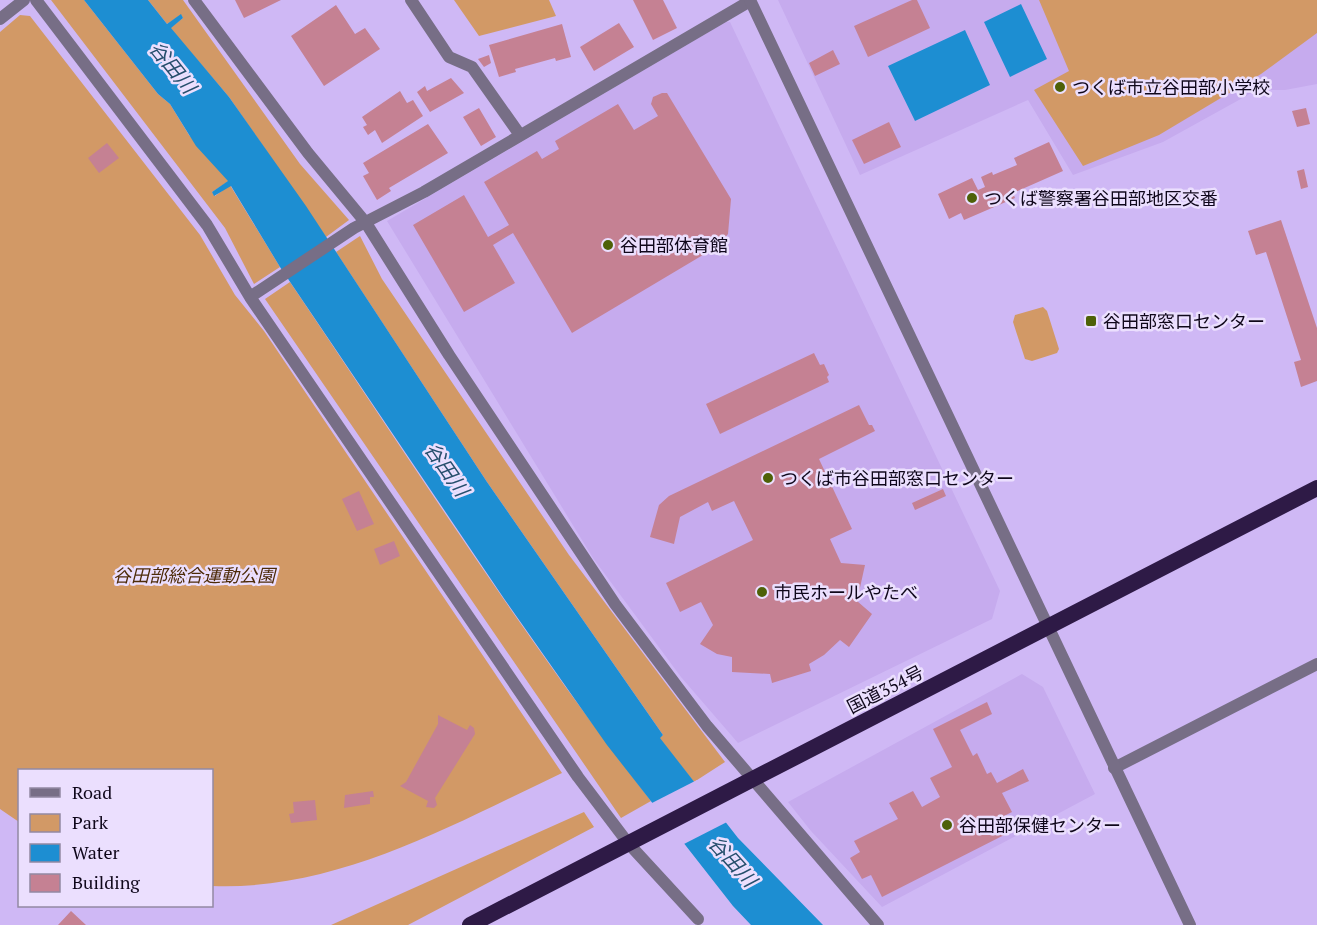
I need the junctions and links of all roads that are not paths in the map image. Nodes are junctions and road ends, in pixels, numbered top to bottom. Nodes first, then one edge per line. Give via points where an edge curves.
1 (24, 0) edge
2 (36, 0) edge
3 (194, 0) edge
4 (411, 0) edge
5 (750, 0) edge
6 (0, 19) edge
7 (520, 135) junction
8 (360, 225) junction
9 (254, 295) junction
10 (1317, 488) edge
11 (1047, 629) junction
12 (1317, 664) edge
13 (1114, 768) junction
14 (745, 782) junction
15 (635, 840) junction
16 (698, 919) dead end
17 (470, 925) edge
18 (878, 925) edge
19 (1191, 925) edge

1 - 6 street
2 - 9 street via 207,225
3 - 8 street
4 - 7 street via 449,57 472,68
5 - 7 street
5 - 11 street
7 - 8 street
8 - 9 street
8 - 14 street via 615,604
9 - 15 street via 578,777
10 - 11 highway, 国道354号
11 - 13 street
11 - 14 highway, 国道354号
12 - 13 street
13 - 19 street
14 - 15 highway, 国道354号
14 - 18 street
15 - 16 street
15 - 17 highway, 国道354号

